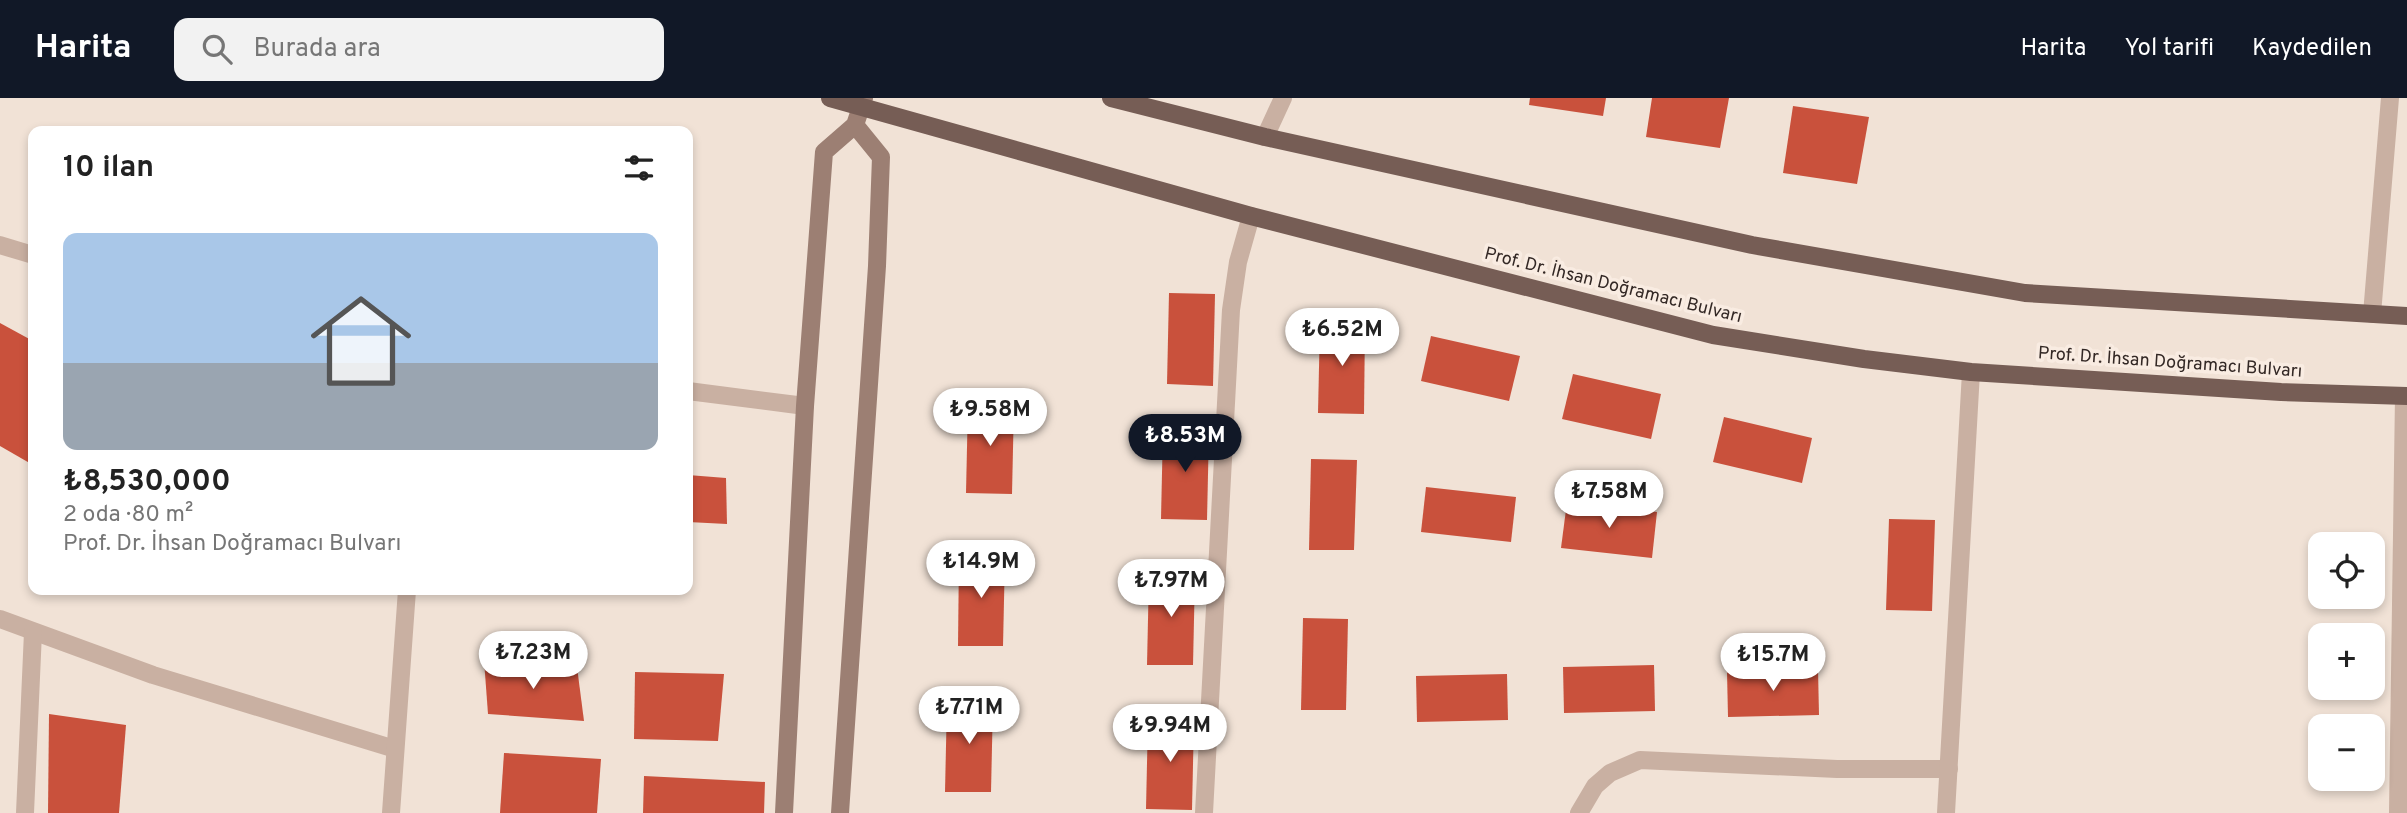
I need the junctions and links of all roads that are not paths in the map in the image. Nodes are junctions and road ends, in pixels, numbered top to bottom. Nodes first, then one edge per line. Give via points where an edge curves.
1 (830, 98) edge
2 (1111, 98) edge
3 (1283, 98) edge
4 (2390, 98) edge
5 (862, 102) edge
6 (855, 125) junction
7 (1265, 137) junction
8 (1251, 216) junction
9 (0, 245) edge
10 (28, 253) edge
11 (2372, 314) junction
12 (2407, 316) edge
13 (1971, 372) junction
14 (693, 392) edge
15 (2405, 396) edge
16 (805, 407) junction
17 (407, 595) edge
18 (0, 619) edge
19 (33, 632) junction
20 (396, 749) junction
21 (1949, 769) junction
22 (24, 813) edge
23 (391, 813) edge
24 (784, 813) edge
25 (840, 813) edge
26 (1204, 813) edge
27 (1579, 813) edge
28 (1946, 813) edge
29 (2398, 813) edge

1 - 5 main road, Prof. Dr. İhsan Doğramacı Bulvarı
2 - 7 main road
3 - 7 street
4 - 11 street
5 - 6 street
5 - 8 main road, Prof. Dr. İhsan Doğramacı Bulvarı
6 - 16 street via 824,152
6 - 25 street via 881,157
7 - 11 main road via 1752,245 2025,293
8 - 13 main road, Prof. Dr. İhsan Doğramacı Bulvarı via 1713,335
8 - 26 street via 1231,310
9 - 10 street
11 - 12 main road
13 - 15 main road, Prof. Dr. İhsan Doğramacı Bulvarı
13 - 21 street
14 - 16 street
15 - 29 street
16 - 24 street
17 - 20 street
18 - 19 street
19 - 20 street via 177,683
19 - 22 street
20 - 23 street
21 - 27 street via 1640,760 1609,773
21 - 28 street

